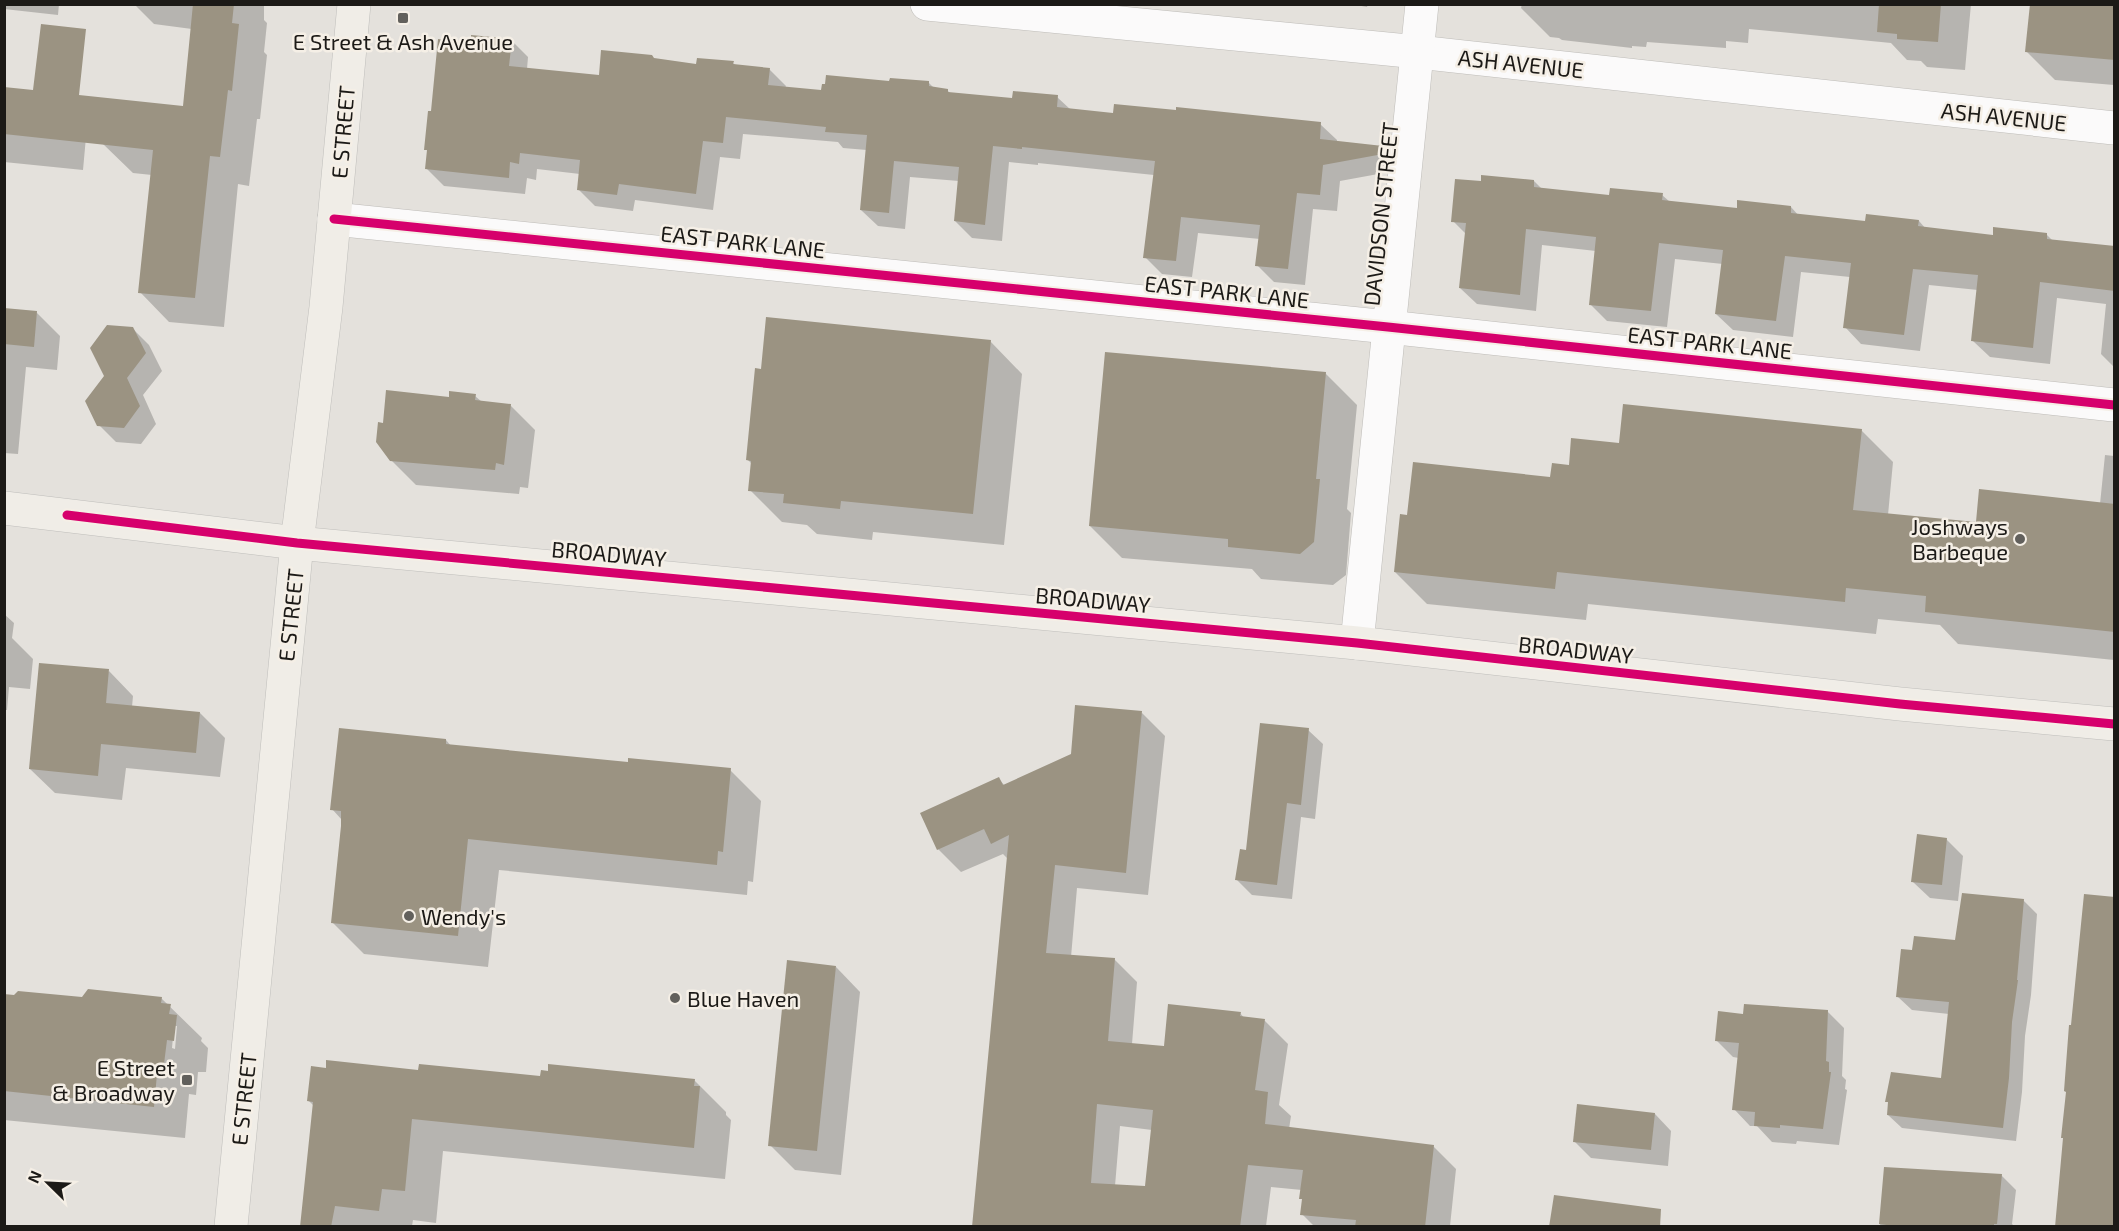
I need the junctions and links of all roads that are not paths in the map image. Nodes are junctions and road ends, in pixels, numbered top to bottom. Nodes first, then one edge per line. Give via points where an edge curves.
1 (354, 4) edge
2 (927, 4) edge
3 (1422, 4) edge
4 (1418, 52) junction
5 (2115, 128) edge
6 (334, 219) junction
7 (1388, 327) junction
8 (2115, 405) edge
9 (4, 508) edge
10 (297, 543) junction
11 (1357, 643) junction
12 (2115, 724) edge
13 (231, 1227) edge

1 - 6 main road, E STREET
2 - 4 street, ASH AVENUE
3 - 4 street, DAVIDSON STREET
4 - 5 street, ASH AVENUE
4 - 7 street, DAVIDSON STREET
6 - 7 street, EAST PARK LANE
6 - 10 main road, E STREET
7 - 8 street, EAST PARK LANE
7 - 11 street, DAVIDSON STREET
9 - 10 main road, BROADWAY
10 - 11 main road, BROADWAY
10 - 13 main road, E STREET
11 - 12 main road, BROADWAY

